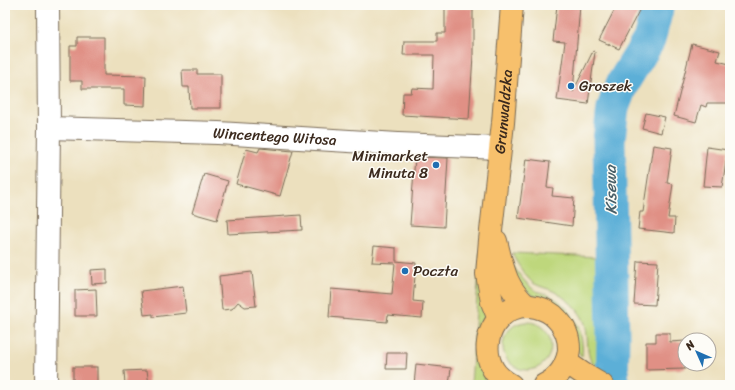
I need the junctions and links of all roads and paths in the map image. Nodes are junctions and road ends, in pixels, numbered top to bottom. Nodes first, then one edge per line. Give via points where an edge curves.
1 (48, 5) edge
2 (512, 5) edge
3 (49, 128) junction
4 (500, 148) junction
5 (492, 218) junction
6 (527, 306) junction
7 (499, 319) junction
8 (566, 362) junction
9 (504, 383) edge
10 (549, 384) edge
11 (46, 385) edge
12 (601, 385) edge

1 - 3 street
2 - 4 main road, Grunwaldzka
3 - 4 street, Wincentego Witosa via 218,133
3 - 11 street
4 - 5 main road, Grunwaldzka
5 - 6 main road, Grunwaldzka via 509,287
5 - 7 main road, Grunwaldzka via 487,274 492,302
6 - 7 main road via 506,312
6 - 8 main road via 543,309 563,325 568,337 569,350
7 - 9 main road via 489,332 488,358 493,370
8 - 10 main road via 560,374
8 - 12 main road

